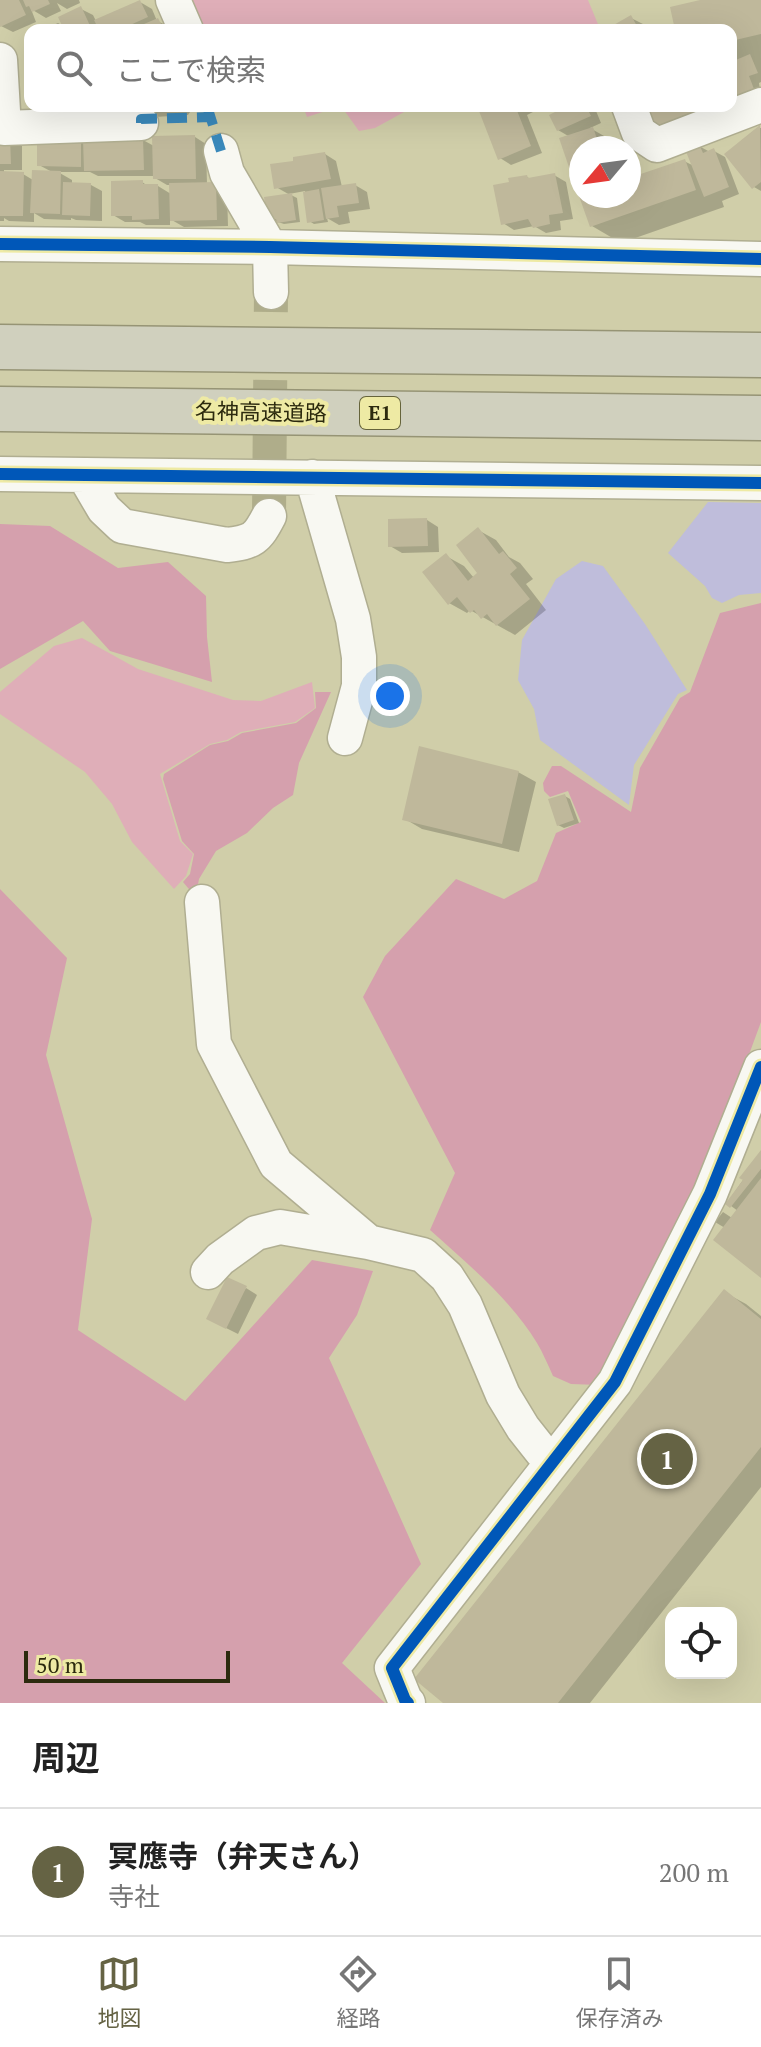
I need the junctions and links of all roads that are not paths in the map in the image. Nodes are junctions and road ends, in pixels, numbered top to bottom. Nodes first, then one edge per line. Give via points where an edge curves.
1 (173, 0) edge
2 (183, 24) edge
3 (0, 60) edge
4 (761, 105) edge
5 (631, 112) edge
6 (141, 123) dead end
7 (221, 151) dead end
8 (0, 244) edge
9 (270, 247) junction
10 (761, 259) edge
11 (271, 292) tunnel mouth
12 (0, 347) edge
13 (761, 355) edge
14 (0, 409) edge
15 (761, 418) edge
16 (0, 474) edge
17 (84, 475) junction
18 (312, 477) junction
19 (761, 483) edge
20 (269, 516) tunnel mouth
21 (345, 738) dead end
22 (202, 902) dead end
23 (761, 1067) edge
24 (368, 1242) junction
25 (208, 1272) dead end
26 (553, 1461) junction
27 (408, 1703) edge

1 - 2 street
3 - 6 street via 4,128
4 - 5 street via 657,145 639,133
7 - 9 street via 227,173
8 - 9 street
9 - 10 street
9 - 11 street
12 - 13 highway
14 - 15 highway, 名神高速道路 / E1
16 - 17 street
17 - 18 street
17 - 20 street via 104,509 122,526 227,545 259,534
18 - 19 street
18 - 21 street via 359,657 359,686
22 - 24 street via 214,1044 276,1164
23 - 26 street via 710,1194 615,1382
24 - 25 street via 280,1227 256,1233
24 - 26 street via 423,1255 447,1277 465,1305 503,1395
26 - 27 street via 392,1668

